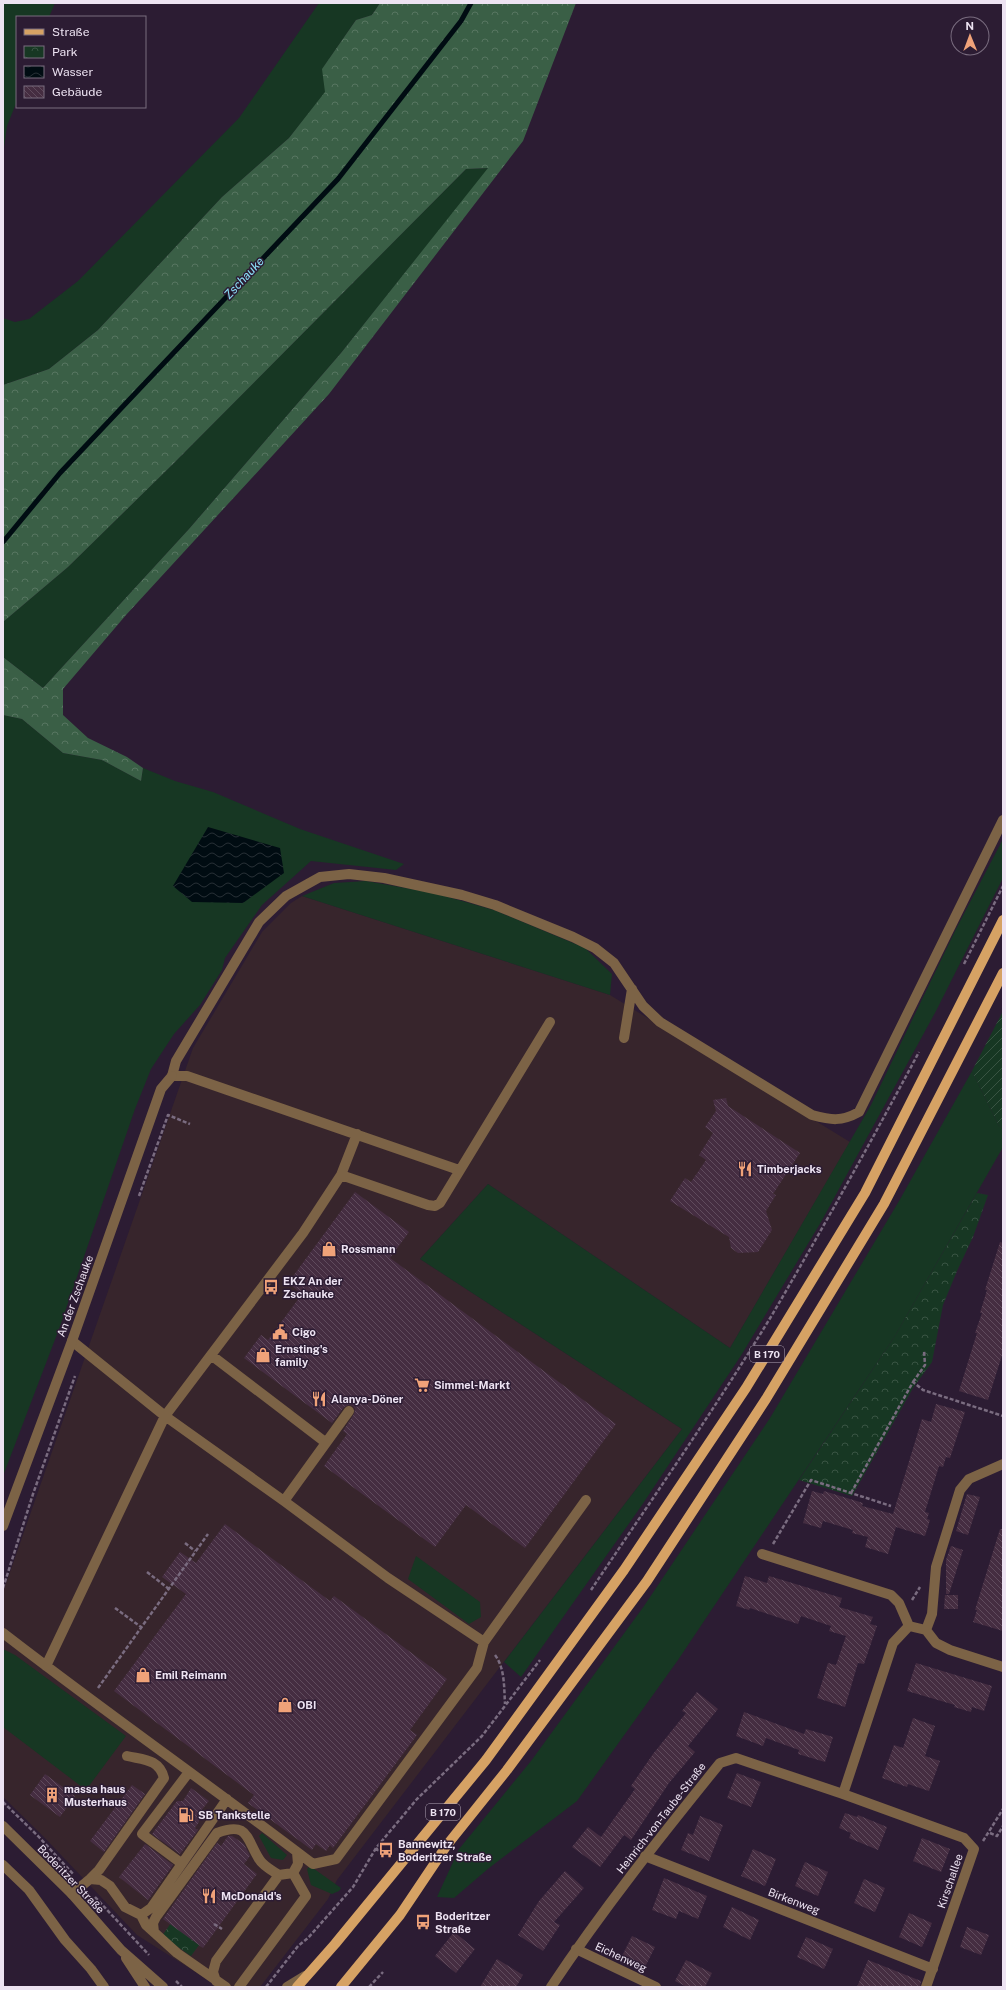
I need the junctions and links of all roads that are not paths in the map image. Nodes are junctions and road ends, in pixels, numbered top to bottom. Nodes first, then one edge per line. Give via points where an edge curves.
1 (1003, 820) edge
2 (1003, 920) edge
3 (1003, 973) edge
4 (632, 988) junction
5 (550, 1022) dead end
6 (624, 1038) dead end
7 (172, 1076) junction
8 (357, 1134) junction
9 (459, 1170) junction
10 (341, 1175) junction
11 (72, 1341) junction
12 (211, 1356) junction
13 (349, 1411) dead end
14 (165, 1416) junction
15 (325, 1442) junction
16 (1003, 1464) edge
17 (586, 1500) dead end
18 (284, 1501) junction
19 (3, 1526) edge
20 (764, 1554) road end
21 (909, 1626) junction
22 (926, 1630) junction
23 (3, 1633) edge
24 (484, 1642) junction
25 (46, 1666) junction
26 (1003, 1667) edge
27 (127, 1756) dead end
28 (189, 1772) junction
29 (843, 1794) junction
30 (227, 1799) junction
31 (3, 1826) edge
32 (298, 1852) junction
33 (645, 1856) junction
34 (181, 1863) junction
35 (3, 1865) edge
36 (293, 1873) junction
37 (279, 1875) junction
38 (90, 1879) junction
39 (72, 1894) junction
40 (141, 1915) junction
41 (154, 1932) junction
42 (576, 1949) junction
43 (121, 1950) junction
44 (933, 1969) junction
45 (307, 1975) junction
46 (216, 1981) junction
47 (104, 1987) edge
48 (145, 1987) edge
49 (163, 1987) edge
50 (226, 1987) edge
51 (239, 1987) edge
52 (287, 1987) edge
53 (296, 1987) edge
54 (341, 1987) edge
55 (551, 1987) edge
56 (656, 1987) edge
57 (926, 1987) edge

1 - 4 street, An der Zschauke via 859,1112 847,1119 831,1120 812,1115 660,1022 643,1006
2 - 45 main road, B 170 via 865,1193 746,1388 624,1570 486,1760
3 - 54 main road, B 170 via 884,1204 766,1399 647,1580 507,1770 447,1845 400,1915
4 - 6 street
4 - 7 street, An der Zschauke via 614,963 595,948 495,905 384,878 348,874 320,877 286,896 259,922 176,1061
5 - 9 street
7 - 8 street via 187,1076
7 - 11 street, An der Zschauke via 161,1089
8 - 9 street
8 - 10 street
9 - 10 street via 440,1203 435,1206
10 - 12 street via 303,1233
11 - 14 street
11 - 19 street, An der Zschauke
12 - 14 street
12 - 15 street
13 - 15 street
14 - 18 street
14 - 25 street
15 - 18 street
16 - 22 street via 969,1479 960,1490 936,1567 932,1614
17 - 24 street
18 - 24 street via 388,1578
20 - 21 street via 891,1595 899,1602
21 - 22 street
21 - 29 street via 893,1643
22 - 26 street via 936,1642 950,1650
23 - 25 street
24 - 32 street via 477,1668 336,1859 313,1864
25 - 28 street
27 - 38 street via 154,1763 161,1768 164,1778
28 - 30 street
28 - 34 street via 142,1834
29 - 33 street, Heinrich-von-Taube-Straße via 736,1758 720,1763
29 - 44 street, Kirschallee via 964,1838 974,1850
30 - 32 street
30 - 34 street
31 - 39 street, Boderitzer Straße
32 - 36 street via 298,1864
33 - 42 street, Heinrich-von-Taube-Straße
33 - 44 street, Birkenweg
34 - 40 street via 152,1908
35 - 47 street via 29,1890 65,1940
36 - 37 street
36 - 51 street via 306,1896
37 - 41 street via 260,1861 251,1840 242,1830 230,1828 217,1833 156,1917 153,1924
37 - 46 street via 216,1961 213,1972
38 - 39 street
38 - 40 street via 101,1880 110,1886 125,1907
39 - 43 street, Boderitzer Straße
40 - 41 street via 146,1925
41 - 46 street via 177,1953
42 - 55 street, Heinrich-von-Taube-Straße
42 - 56 street, Eichenweg
43 - 48 street, Boderitzer Straße
43 - 49 street, Boderitzer Straße
44 - 57 street, Kirschallee
45 - 52 street
45 - 53 main road, B 170
46 - 50 street

